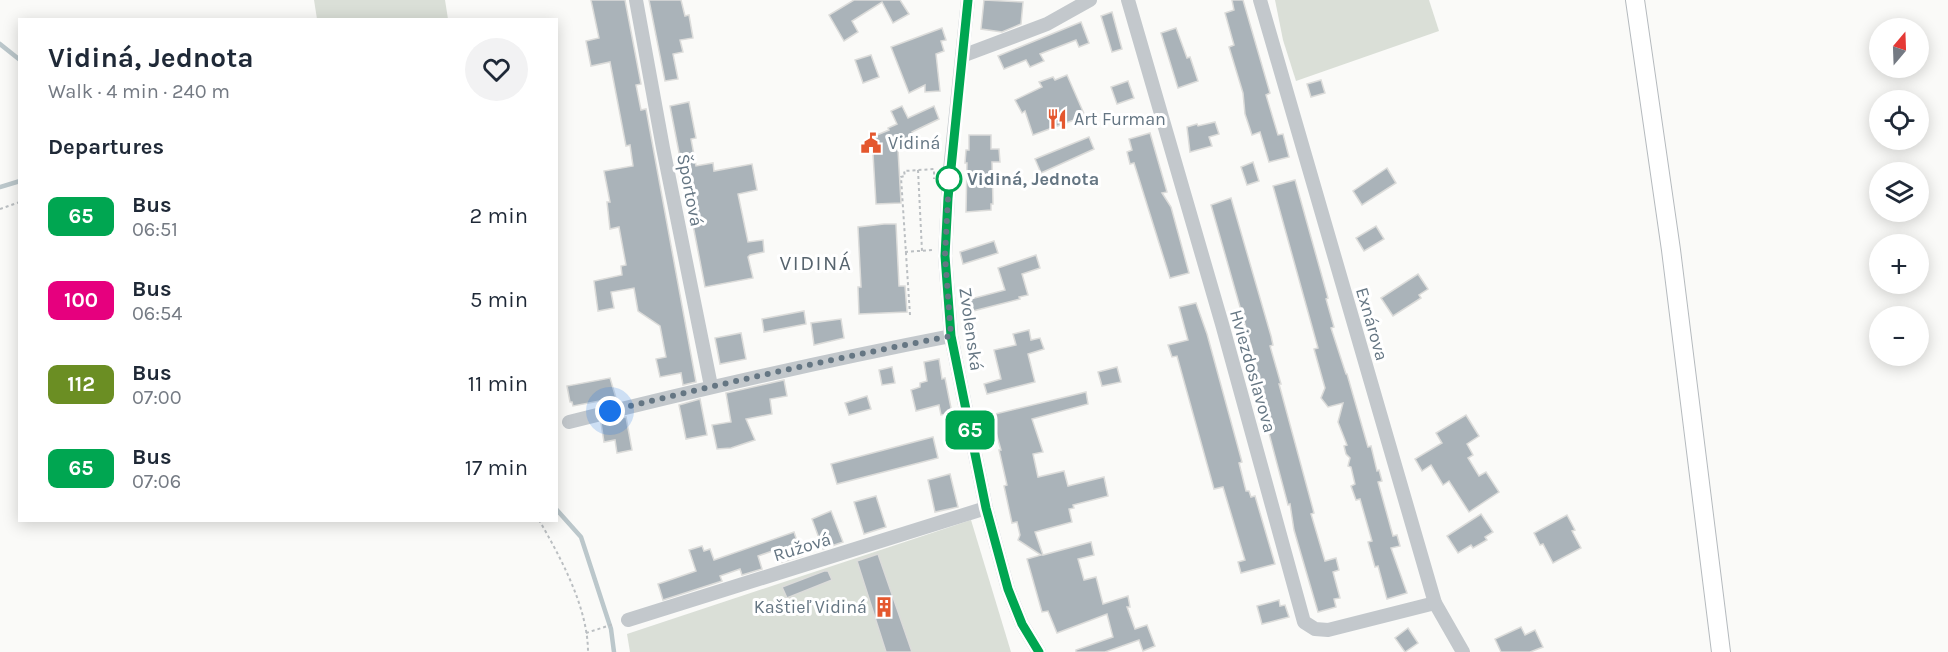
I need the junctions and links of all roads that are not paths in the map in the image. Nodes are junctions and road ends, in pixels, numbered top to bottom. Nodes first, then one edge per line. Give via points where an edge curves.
1 (636, 0) edge
2 (968, 0) edge
3 (1090, 0) edge
4 (1128, 0) edge
5 (1260, 0) edge
6 (1635, 0) edge
7 (962, 56) junction
8 (951, 336) junction
9 (711, 386) junction
10 (569, 422) dead end
11 (986, 508) junction
12 (1435, 603) junction
13 (624, 622) road end
14 (1039, 652) edge
15 (1464, 652) edge
16 (1721, 652) edge

1 - 9 street, Športová
2 - 7 street, Zvolenská
3 - 7 street via 1047,24
4 - 12 street, Hviezdoslavova via 1304,622 1315,629 1328,630
5 - 12 street, Exnárova
6 - 16 main road via 1670,238
7 - 8 street, Zvolenská via 945,256
8 - 9 street
8 - 11 street, Zvolenská
9 - 10 street
11 - 13 street, Ružová
11 - 14 street, Zvolenská via 1008,589
12 - 15 street, Exnárova

